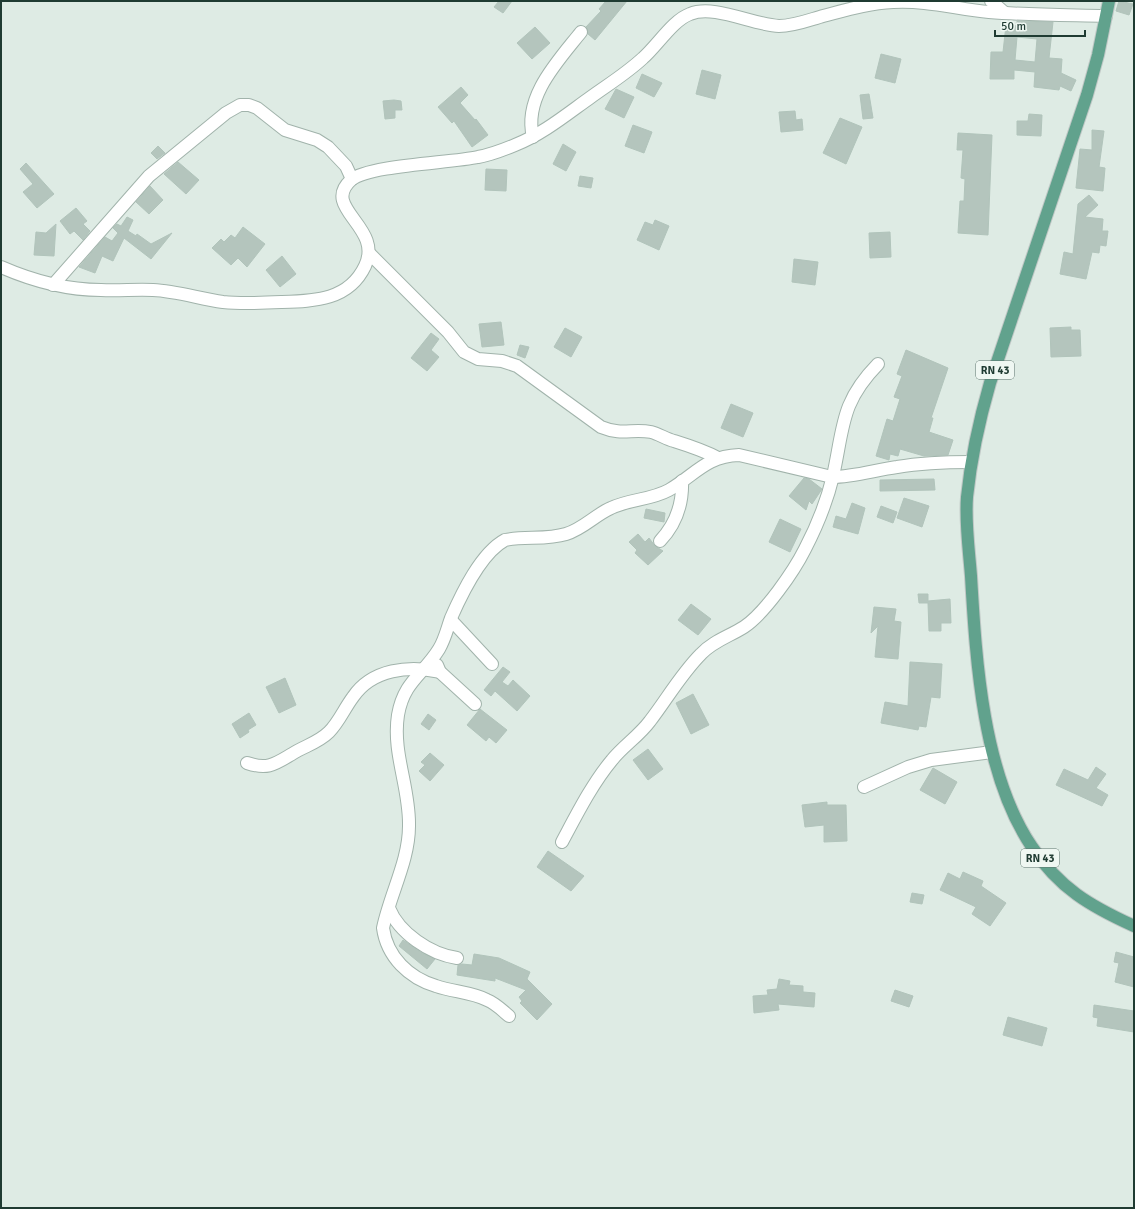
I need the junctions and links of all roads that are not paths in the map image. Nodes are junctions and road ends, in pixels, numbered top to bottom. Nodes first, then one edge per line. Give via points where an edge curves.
1 (991, 1) edge
2 (1109, 1) edge
3 (1005, 13) junction
4 (1106, 16) junction
5 (581, 32) dead end
6 (533, 137) junction
7 (352, 178) junction
8 (370, 254) junction
9 (1, 266) edge
10 (52, 285) junction
11 (878, 364) dead end
12 (718, 458) junction
13 (971, 462) junction
14 (832, 477) junction
15 (682, 481) junction
16 (660, 541) dead end
17 (451, 620) junction
18 (438, 650) junction
19 (492, 664) dead end
20 (423, 668) junction
21 (440, 672) junction
22 (475, 704) dead end
23 (992, 752) junction
24 (247, 763) dead end
25 (864, 787) dead end
26 (562, 842) dead end
27 (389, 908) junction
28 (1134, 926) edge
29 (457, 958) dead end
30 (509, 1016) dead end

1 - 3 street
2 - 4 main road, RN 43
3 - 4 street
3 - 6 street via 921,2 892,2 777,26 701,11 680,20 641,60
4 - 13 main road, RN 43 via 1087,95 990,383
5 - 6 street via 555,65 539,93 530,118
6 - 7 street via 478,157 403,166 364,173
7 - 8 street via 345,187 342,199 346,210 368,241
7 - 10 street via 338,156 328,147 317,140 285,130 257,108 240,105 226,113 149,176
8 - 10 street via 360,275 344,291 330,298 315,301 227,302 154,290 75,289
8 - 12 street via 470,357 502,361 517,366 606,429 650,432 704,450
9 - 10 street
11 - 14 street via 853,394 845,412
12 - 14 street via 739,455
12 - 15 street
13 - 14 street via 933,462
13 - 23 main road, RN 43 via 967,499 973,613 981,688
14 - 26 street via 821,514 808,543 783,584 757,617 701,653 651,720 610,761
15 - 16 street via 678,514 674,524
15 - 17 street via 655,496 625,502 611,508 565,535 514,538 497,544 461,595
17 - 18 street
17 - 19 street
18 - 20 street
18 - 21 street via 437,665
20 - 21 street
20 - 24 street via 406,668 372,679 352,698 338,723 315,743 271,766 259,767
20 - 27 street via 403,694 398,714 396,749 407,796 409,828
21 - 22 street
23 - 25 street via 931,760 908,767
23 - 28 main road, RN 43 via 1015,820 1051,873 1071,891 1099,910
27 - 29 street via 400,927 438,953
27 - 30 street via 383,928 385,941 405,969 436,986 488,1000

